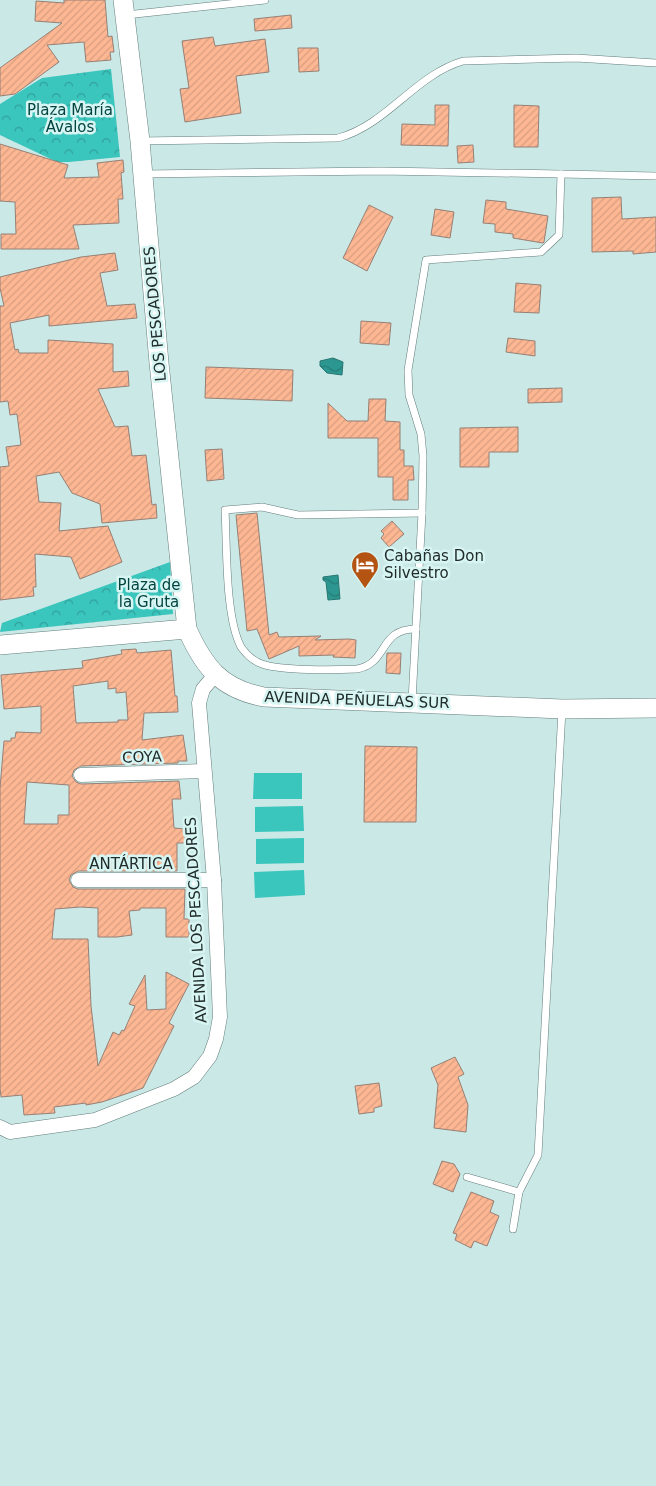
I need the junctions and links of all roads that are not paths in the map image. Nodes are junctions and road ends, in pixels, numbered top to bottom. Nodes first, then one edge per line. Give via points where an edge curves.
1 (265, 0) edge
2 (124, 7) edge
3 (656, 63) edge
4 (140, 141) junction
5 (143, 174) junction
6 (561, 174) junction
7 (656, 176) edge
8 (422, 513) junction
9 (187, 629) junction
10 (416, 629) junction
11 (0, 645) edge
12 (216, 674) junction
13 (412, 702) junction
14 (656, 708) edge
15 (562, 709) junction
16 (204, 771) junction
17 (81, 776) dead end
18 (78, 880) dead end
19 (214, 880) junction
20 (0, 1126) edge
21 (467, 1176) dead end
22 (519, 1192) junction
23 (513, 1228) dead end

1 - 2 lane
2 - 4 street, LOS PESCADORES
3 - 4 lane via 576,58 463,60 438,71 365,126 338,138
4 - 5 street, LOS PESCADORES
5 - 6 lane
5 - 9 street, LOS PESCADORES
6 - 7 lane
6 - 8 lane via 559,236 541,252 426,260 408,370 410,395 423,444
8 - 10 lane
8 - 10 lane via 304,515 262,507 225,510 232,616 242,647 260,664 279,668 364,668 372,663 394,634
9 - 11 street
9 - 12 street, AVENIDA PEÑUELAS SUR via 197,652
10 - 13 lane
12 - 13 street, AVENIDA PEÑUELAS SUR via 238,690 264,697
12 - 16 street, AVENIDA LOS PESCADORES via 203,689 199,703
13 - 15 street, AVENIDA PEÑUELAS SUR
14 - 15 street, AVENIDA PEÑUELAS SUR
15 - 22 lane via 538,1155
16 - 17 street, COYA
16 - 19 street, AVENIDA LOS PESCADORES
18 - 19 street, ANTÁRTICA
19 - 20 street, AVENIDA LOS PESCADORES via 220,1017 210,1056 202,1068 174,1089 94,1120 10,1132
21 - 22 lane
22 - 23 lane

